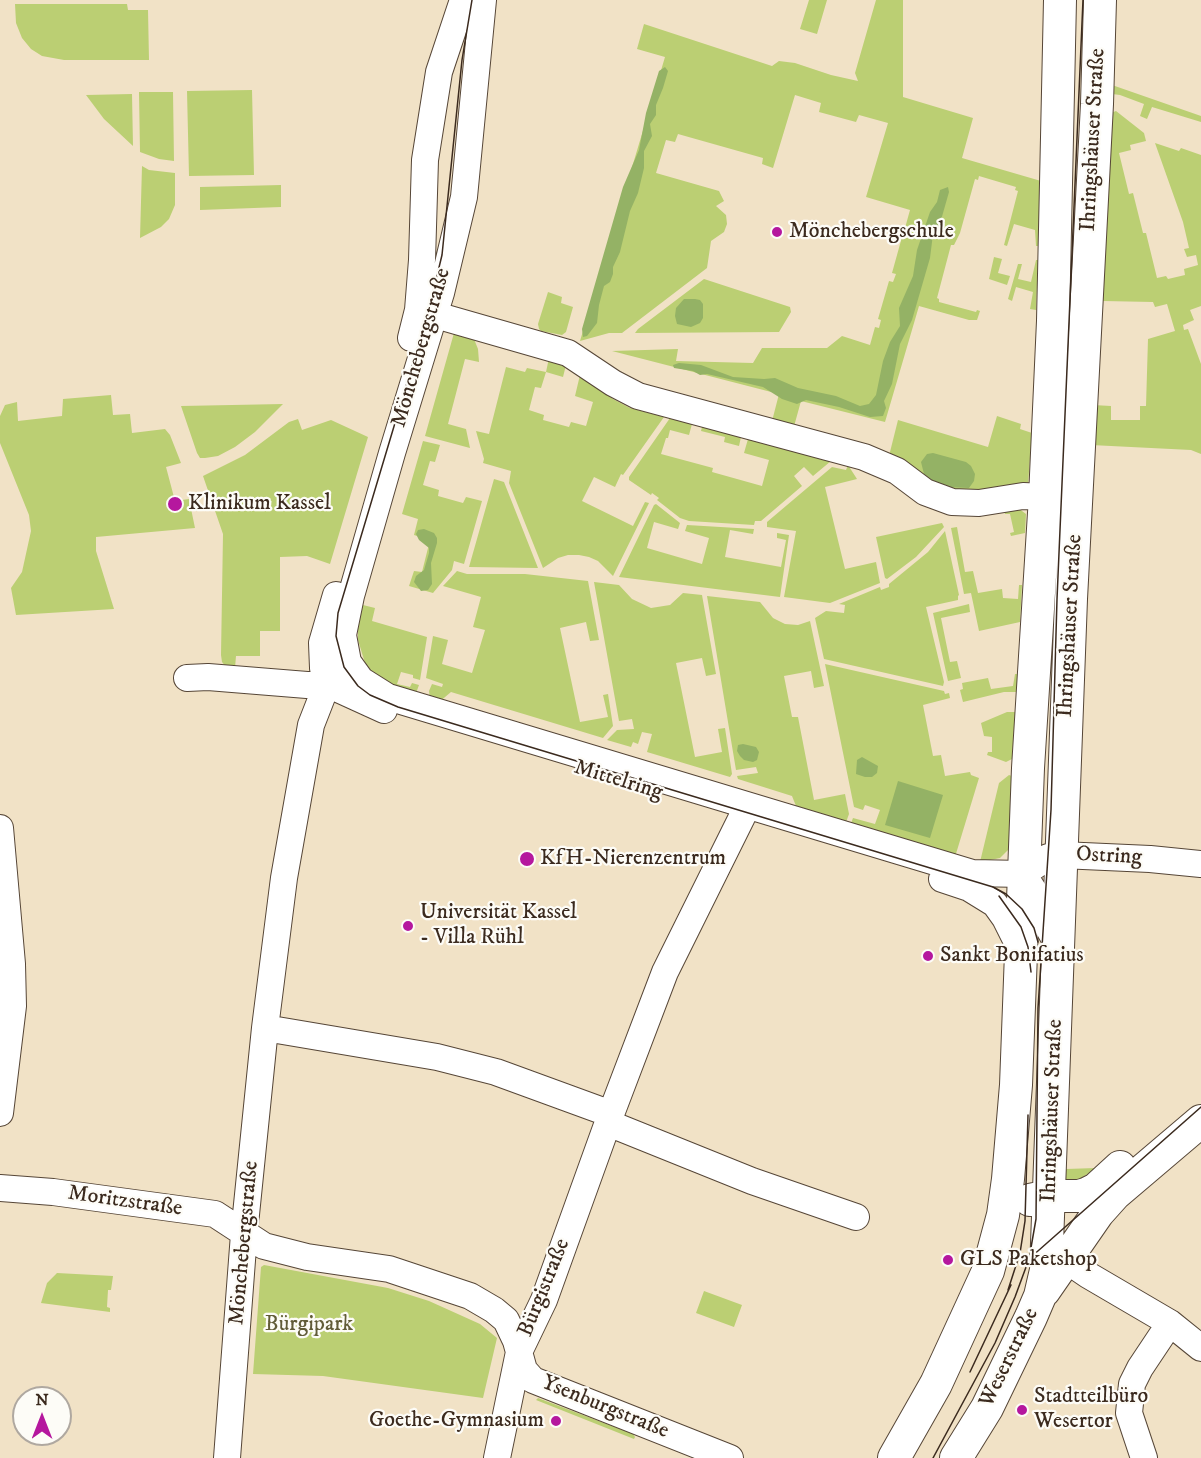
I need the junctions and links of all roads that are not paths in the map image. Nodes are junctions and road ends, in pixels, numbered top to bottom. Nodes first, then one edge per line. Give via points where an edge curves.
1 (463, 0) edge
2 (483, 0) edge
3 (1060, 0) edge
4 (1100, 0) edge
5 (426, 313) junction
6 (1045, 497) junction
7 (348, 662) junction
8 (187, 678) dead end
9 (327, 684) junction
10 (737, 827) junction
11 (0, 828) edge
12 (1061, 855) junction
13 (1200, 862) edge
14 (1023, 874) junction
15 (1059, 946) junction
16 (1020, 948) junction
17 (265, 1028) junction
18 (1201, 1098) edge
19 (0, 1113) edge
20 (610, 1118) junction
21 (1201, 1121) edge
22 (0, 1188) edge
23 (1049, 1196) junction
24 (1003, 1215) junction
25 (856, 1217) dead end
26 (244, 1234) junction
27 (1057, 1256) junction
28 (1170, 1323) junction
29 (1201, 1348) edge
30 (519, 1352) junction
31 (227, 1458) edge
32 (497, 1458) edge
33 (730, 1458) edge
34 (894, 1458) edge
35 (956, 1458) edge
36 (1144, 1458) edge

1 - 5 street, Mönchebergstraße via 439,72 425,160 422,260
2 - 5 street, Mönchebergstraße via 464,197 441,293
3 - 6 main road, Ihringshäuser Straße
4 - 12 main road, Ihringshäuser Straße
5 - 6 street via 568,353 638,396 864,457 897,471 925,492 952,502
5 - 7 street, Mönchebergstraße via 351,596 343,635
5 - 9 street, Mönchebergstraße via 322,643
6 - 14 main road, Ihringshäuser Straße
7 - 9 street, Mönchebergstraße
7 - 14 street, Mittelring via 361,680 388,697 972,873
8 - 9 street, Mittelring
9 - 10 street, Mittelring via 381,709
9 - 17 street, Mönchebergstraße via 311,724 284,878
10 - 16 street, Mittelring via 969,888 995,904
10 - 20 street, Bürgistraße via 666,972
11 - 19 street via 13,1006
12 - 13 street, Ostring
12 - 14 street, Ostring via 1048,857
12 - 15 main road, Ihringshäuser Straße
14 - 15 street
14 - 16 main road, Ihringshäuser Straße
15 - 23 main road, Ihringshäuser Straße
16 - 24 main road, Ihringshäuser Straße via 1016,1085
17 - 20 street via 496,1072
17 - 26 street, Mönchebergstraße
18 - 23 main road via 1096,1189 1078,1196
20 - 25 street via 752,1181
20 - 30 street, Bürgistraße via 544,1300
21 - 27 main road via 1115,1194
22 - 26 street, Moritzstraße via 215,1214
23 - 24 main road via 1027,1201
23 - 27 main road, Ihringshäuser Straße
24 - 34 main road, Ihringshäuser Straße via 984,1283 936,1384
26 - 30 street, Ysenburgstraße via 264,1246 307,1257 389,1269 470,1296 506,1320
26 - 31 street, Mönchebergstraße
27 - 28 street
27 - 35 main road, Weserstraße via 1046,1270 1040,1296 987,1408
28 - 29 street
28 - 36 street via 1132,1384 1129,1413
30 - 32 street, Bürgistraße
30 - 33 street, Ysenburgstraße via 524,1370 533,1380

